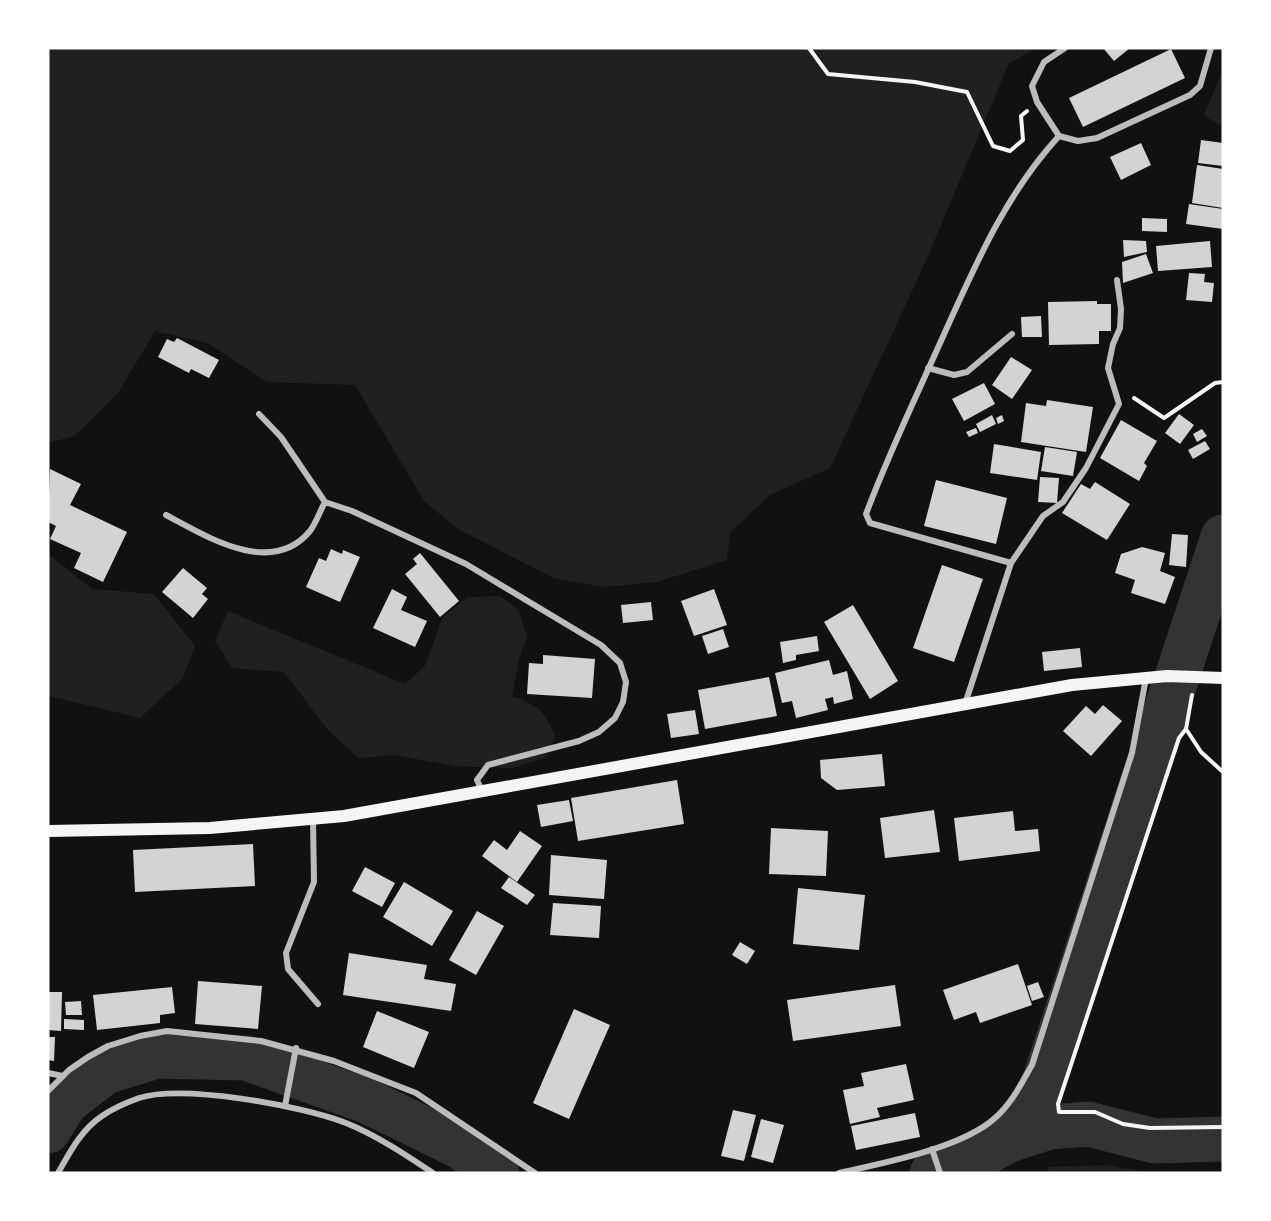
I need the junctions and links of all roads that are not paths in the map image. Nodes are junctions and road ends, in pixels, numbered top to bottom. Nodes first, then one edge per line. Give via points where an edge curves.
1 (1065, 48) edge
2 (1211, 48) edge
3 (1059, 136) junction
4 (1117, 280) dead end
5 (1012, 334) dead end
6 (928, 368) junction
7 (259, 414) dead end
8 (325, 502) junction
9 (165, 515) dead end
10 (1011, 562) junction
11 (1146, 678) junction
12 (1223, 678) edge
13 (965, 705) junction
14 (482, 791) junction
15 (313, 820) junction
16 (48, 831) edge
17 (318, 1004) dead end
18 (296, 1048) junction
19 (48, 1073) edge
20 (63, 1076) junction
21 (48, 1091) edge
22 (285, 1106) junction
23 (933, 1153) junction
24 (58, 1173) edge
25 (433, 1173) edge
26 (535, 1173) edge
27 (839, 1173) edge
28 (940, 1173) edge

1 - 3 street via 1044,62 1032,86 1036,102
2 - 3 street via 1200,86 1190,95 1097,138 1078,141
3 - 6 street via 1013,193 988,237
4 - 10 street via 1122,309 1108,368 1119,404 1086,468 1063,502 1043,516
5 - 6 street via 967,372 954,375
6 - 10 street via 866,514 870,523
7 - 8 street via 281,437
8 - 9 street via 310,531 287,548 265,552 242,552
8 - 14 street via 466,564 601,645 620,663 626,682 623,702 615,718 600,732 488,765 477,780
10 - 13 street
11 - 12 main road
11 - 13 main road via 1072,685
11 - 23 street via 1132,753 1032,1065 1014,1097 994,1119
13 - 14 main road
14 - 15 main road
15 - 16 main road via 210,828
15 - 17 street via 314,882 286,953 288,969
18 - 20 street via 167,1031 108,1046
18 - 22 street
18 - 26 street via 416,1093
19 - 20 street
20 - 21 street
22 - 24 street via 184,1094 140,1098 102,1116 75,1142
22 - 25 street via 347,1124
23 - 27 street
23 - 28 street

